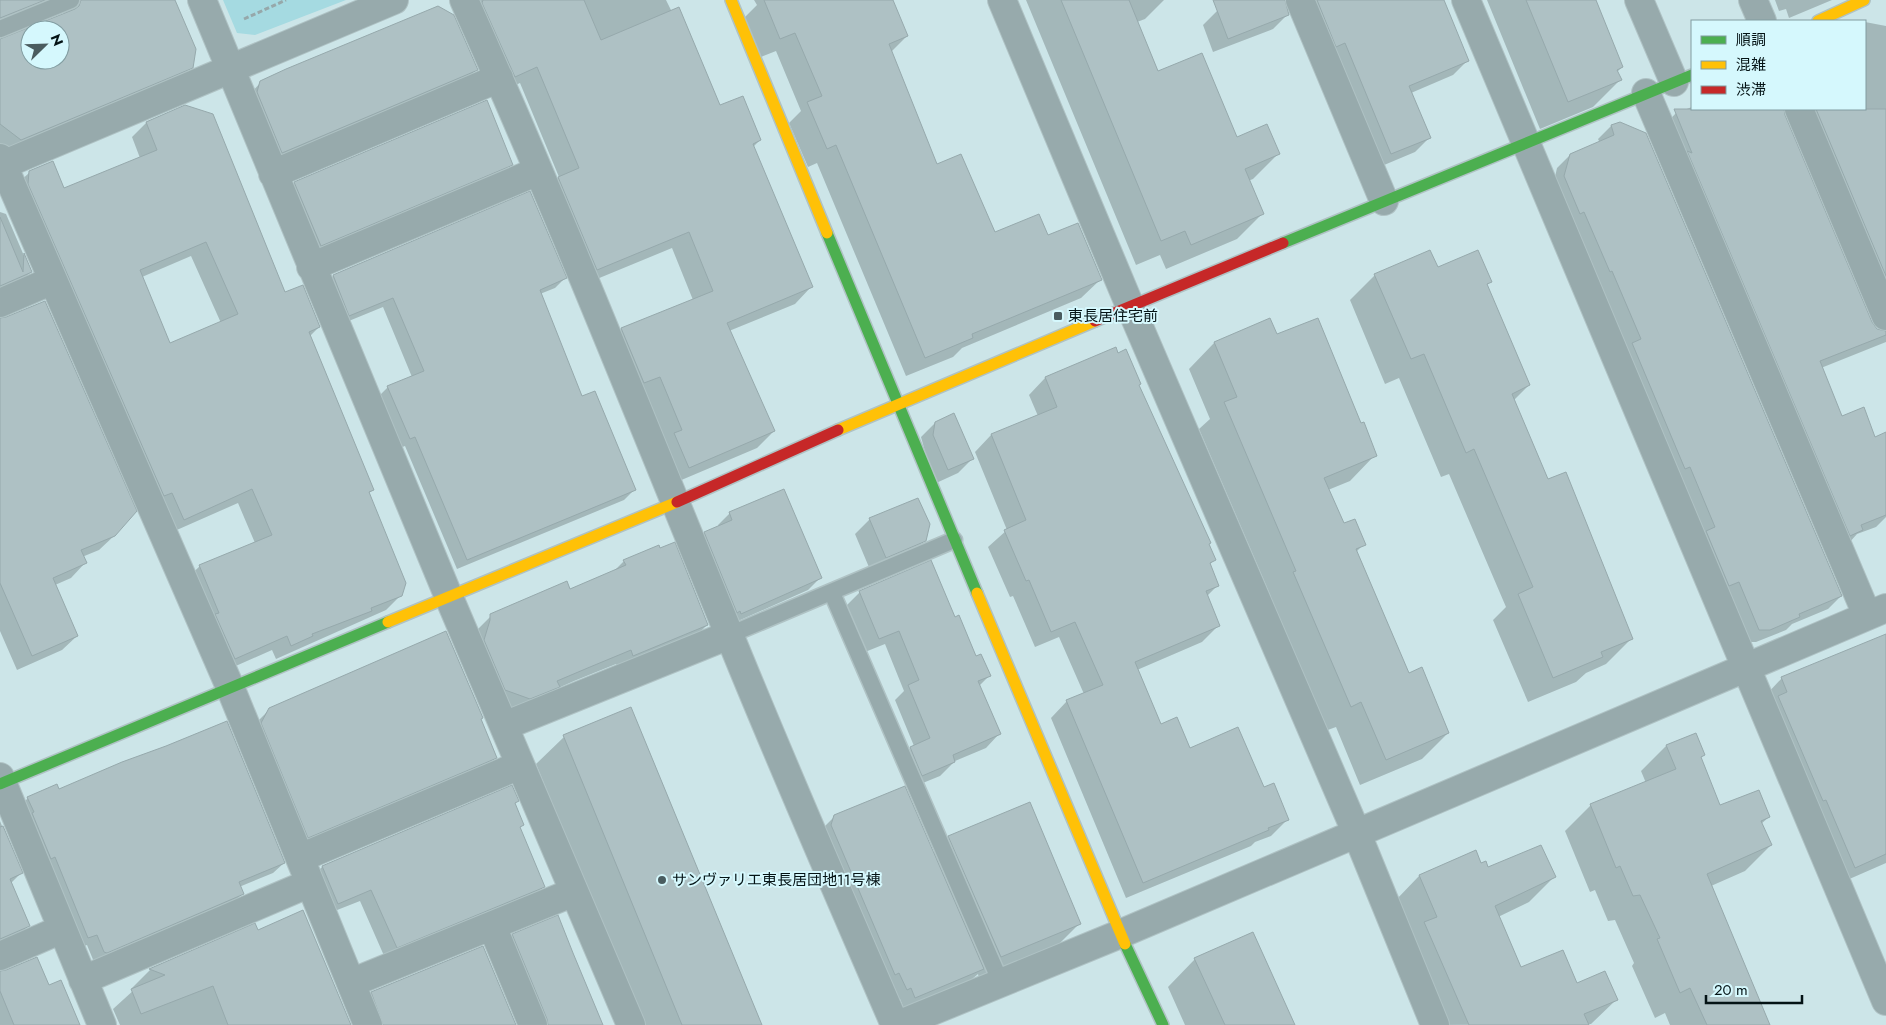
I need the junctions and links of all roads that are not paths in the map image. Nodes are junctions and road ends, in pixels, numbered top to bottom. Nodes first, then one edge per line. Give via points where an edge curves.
1 (71, 0) edge
2 (202, 0) edge
3 (394, 0) edge
4 (464, 0) edge
5 (732, 0) edge
6 (1002, 0) edge
7 (1300, 0) edge
8 (1466, 0) edge
9 (1639, 0) edge
10 (1753, 0) edge
11 (1864, 0) edge
12 (1762, 20) edge
13 (1820, 20) edge
14 (0, 29) edge
15 (230, 68) junction
16 (499, 78) junction
17 (1683, 79) edge
18 (1646, 93) junction
19 (1799, 110) edge
20 (1526, 142) junction
21 (1, 163) edge
22 (538, 171) junction
23 (273, 174) junction
24 (1384, 201) junction
25 (311, 267) junction
26 (53, 280) junction
27 (0, 303) edge
28 (1130, 306) junction
29 (1886, 316) edge
30 (897, 404) junction
31 (676, 502) junction
32 (954, 540) junction
33 (832, 593) junction
34 (448, 595) junction
35 (1876, 612) edge
36 (729, 635) junction
37 (1747, 668) junction
38 (230, 687) junction
39 (504, 726) junction
40 (520, 765) junction
41 (1, 781) edge
42 (1357, 834) junction
43 (300, 858) junction
44 (310, 883) junction
45 (574, 892) junction
46 (492, 926) junction
47 (62, 929) junction
48 (1120, 934) junction
49 (0, 956) edge
50 (83, 980) junction
51 (1001, 982) junction
52 (351, 983) junction
53 (1886, 1002) edge
54 (102, 1025) edge
55 (368, 1025) edge
56 (534, 1025) edge
57 (631, 1025) edge
58 (896, 1025) edge
59 (1162, 1025) edge
60 (1435, 1025) edge

1 - 14 lane
2 - 15 street
3 - 15 street
4 - 16 street
5 - 30 street
6 - 28 street
7 - 24 street
8 - 20 street
9 - 17 street
10 - 12 street
11 - 13 street
15 - 21 street
15 - 23 street
16 - 22 street
16 - 23 street
17 - 18 street
18 - 20 street
18 - 35 street
19 - 29 street
20 - 24 street
20 - 37 street
21 - 26 street
22 - 25 street
22 - 31 street
23 - 25 street
24 - 28 street
25 - 34 street
26 - 27 street
26 - 38 street
28 - 30 street
28 - 42 street
30 - 31 street
30 - 32 street
31 - 34 street
31 - 36 street
32 - 33 lane
32 - 48 street
33 - 36 lane
33 - 51 lane
34 - 38 street
34 - 39 street
35 - 37 street
36 - 39 street
36 - 58 street
37 - 42 street
37 - 53 street
38 - 41 street
38 - 43 street
39 - 40 street
40 - 43 street
40 - 45 street
41 - 47 street
42 - 48 street
42 - 60 street
43 - 44 street
44 - 50 street
44 - 52 street
45 - 46 street
45 - 57 street
46 - 52 street
46 - 56 street
47 - 49 street
47 - 50 street
48 - 51 street
48 - 59 street
50 - 54 street
51 - 58 street
52 - 55 street

